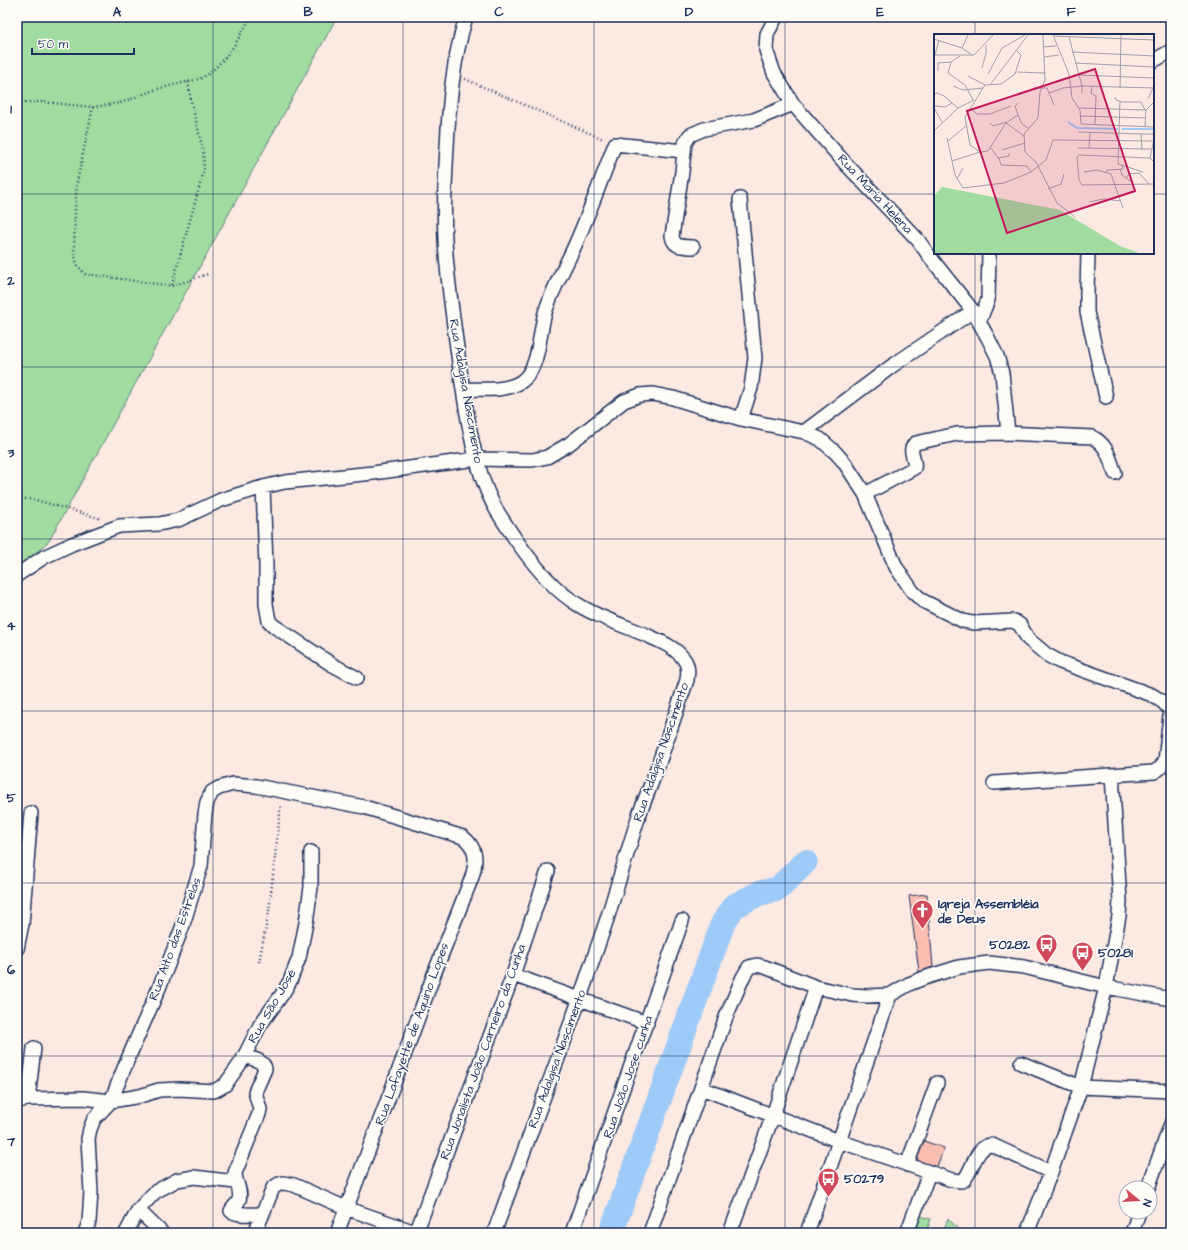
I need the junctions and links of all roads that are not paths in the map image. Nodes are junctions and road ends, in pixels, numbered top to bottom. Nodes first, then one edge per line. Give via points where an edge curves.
1 (466, 17) edge
2 (776, 17) edge
3 (1171, 51) edge
4 (1154, 60) edge
5 (793, 104) junction
6 (683, 151) junction
7 (740, 198) dead end
8 (693, 247) dead end
9 (989, 254) edge
10 (1088, 254) edge
11 (976, 316) junction
12 (463, 389) junction
13 (1106, 397) dead end
14 (741, 419) junction
15 (804, 432) junction
16 (1008, 433) junction
17 (476, 459) junction
18 (1115, 473) dead end
19 (263, 487) junction
20 (864, 494) junction
21 (17, 575) edge
22 (357, 678) dead end
23 (1171, 709) edge
24 (1112, 774) junction
25 (994, 783) dead end
26 (31, 813) dead end
27 (463, 837) joint
28 (311, 852) dead end
29 (548, 871) dead end
30 (682, 921) dead end
31 (17, 949) edge
32 (513, 975) junction
33 (816, 987) junction
34 (1106, 987) junction
35 (890, 995) junction
36 (580, 998) junction
37 (1171, 998) edge
38 (647, 1022) junction
39 (34, 1048) dead end
40 (244, 1056) junction
41 (1021, 1063) dead end
42 (937, 1083) dead end
43 (1080, 1087) junction
44 (701, 1088) junction
45 (1171, 1091) edge
46 (23, 1100) edge
47 (111, 1102) junction
48 (773, 1115) junction
49 (1171, 1124) edge
50 (839, 1141) junction
51 (908, 1165) junction
52 (1051, 1172) junction
53 (929, 1173) junction
54 (1151, 1180) edge
55 (235, 1182) junction
56 (346, 1208) junction
57 (138, 1210) junction
58 (263, 1214) junction
59 (1136, 1220) edge
60 (85, 1233) edge
61 (126, 1233) edge
62 (162, 1233) edge
63 (254, 1233) edge
64 (337, 1233) edge
65 (417, 1233) edge
66 (494, 1233) edge
67 (572, 1233) edge
68 (650, 1233) edge
69 (730, 1233) edge
70 (807, 1233) edge
71 (907, 1233) edge
72 (1027, 1233) edge
73 (1132, 1233) edge

1 - 12 street, Rua Adalgisa Nascimento via 453,74 444,197 446,254
2 - 5 street, Rua Maria Helena via 767,34 766,50 774,73
3 - 4 street
5 - 6 street via 754,120 695,132 686,140
5 - 11 street, Rua Maria Helena via 918,240
6 - 8 street via 672,236 676,245
6 - 12 street via 615,144 576,242 547,304 538,346 528,374 518,384 494,390
7 - 14 street via 755,358 751,388
9 - 11 street via 988,300
10 - 13 street via 1088,312
11 - 15 street via 892,366
11 - 16 street, Rua Maria Helena via 997,356 1002,373
12 - 17 street, Rua Adalgisa Nascimento
14 - 15 street
14 - 17 street via 661,395 640,395 624,401 569,444 547,457 532,460
15 - 20 street via 820,439 835,452
16 - 18 street via 1092,437 1105,447
16 - 20 street via 957,434 916,443 911,449 914,468
17 - 19 street via 285,482
17 - 36 street, Rua Adalgisa Nascimento via 489,495 500,515 526,553 560,592 598,614 660,641 677,652 687,665 687,680 639,815
19 - 21 street via 221,500 172,521 119,526 44,557
19 - 22 street via 266,604 269,621 331,664
20 - 23 street via 896,567 913,592 923,601 973,623 1014,621 1020,625 1028,639 1047,655 1152,695
23 - 24 street via 1165,760 1160,768 1154,772
24 - 25 street
24 - 34 street via 1120,901
26 - 31 street via 22,924
27 - 47 street, Rua Alto das Estrelas via 364,807 256,786 233,784 212,792 207,802 201,866 182,928
27 - 56 street, Rua Lafayette de Aquino Lopes via 468,841 476,864
28 - 40 street, Rua São José via 311,887 299,958 290,981 260,1025
29 - 32 street, Rua Jonalista João Carneiro da Cunha
30 - 38 street, Rua João Jose cunha
32 - 36 street
32 - 65 street, Rua Jonalista João Carneiro da Cunha
33 - 35 street via 852,995
33 - 44 street via 765,967 749,967 742,977 726,1017
33 - 48 street
34 - 35 street via 1024,967 989,963 959,967 924,978
34 - 37 street
34 - 43 street
35 - 50 street
36 - 38 street
36 - 66 street, Rua Adalgisa Nascimento
38 - 67 street, Rua João Jose cunha
39 - 46 street
40 - 47 street, Rua São José via 225,1085 214,1091 159,1090
40 - 55 street via 262,1063 265,1069 255,1092 259,1114 235,1173
41 - 43 street
42 - 51 street
43 - 45 street
43 - 52 street
44 - 48 street
44 - 68 street
46 - 47 street via 83,1098
47 - 60 street, Rua Alto das Estrelas via 94,1119 88,1139 91,1192 89,1222
48 - 50 street
48 - 69 street
49 - 54 street
50 - 51 street
50 - 70 street
51 - 53 street
52 - 53 street via 989,1145 982,1148 964,1180 952,1180
52 - 72 street
53 - 71 street
55 - 57 street via 194,1177 177,1180 155,1192
55 - 58 street via 240,1192 239,1200 231,1211
56 - 58 street via 294,1185 283,1183 275,1186
56 - 64 street, Rua Lafayette de Aquino Lopes
56 - 65 street
57 - 61 street
57 - 62 street
58 - 63 street
59 - 73 street

